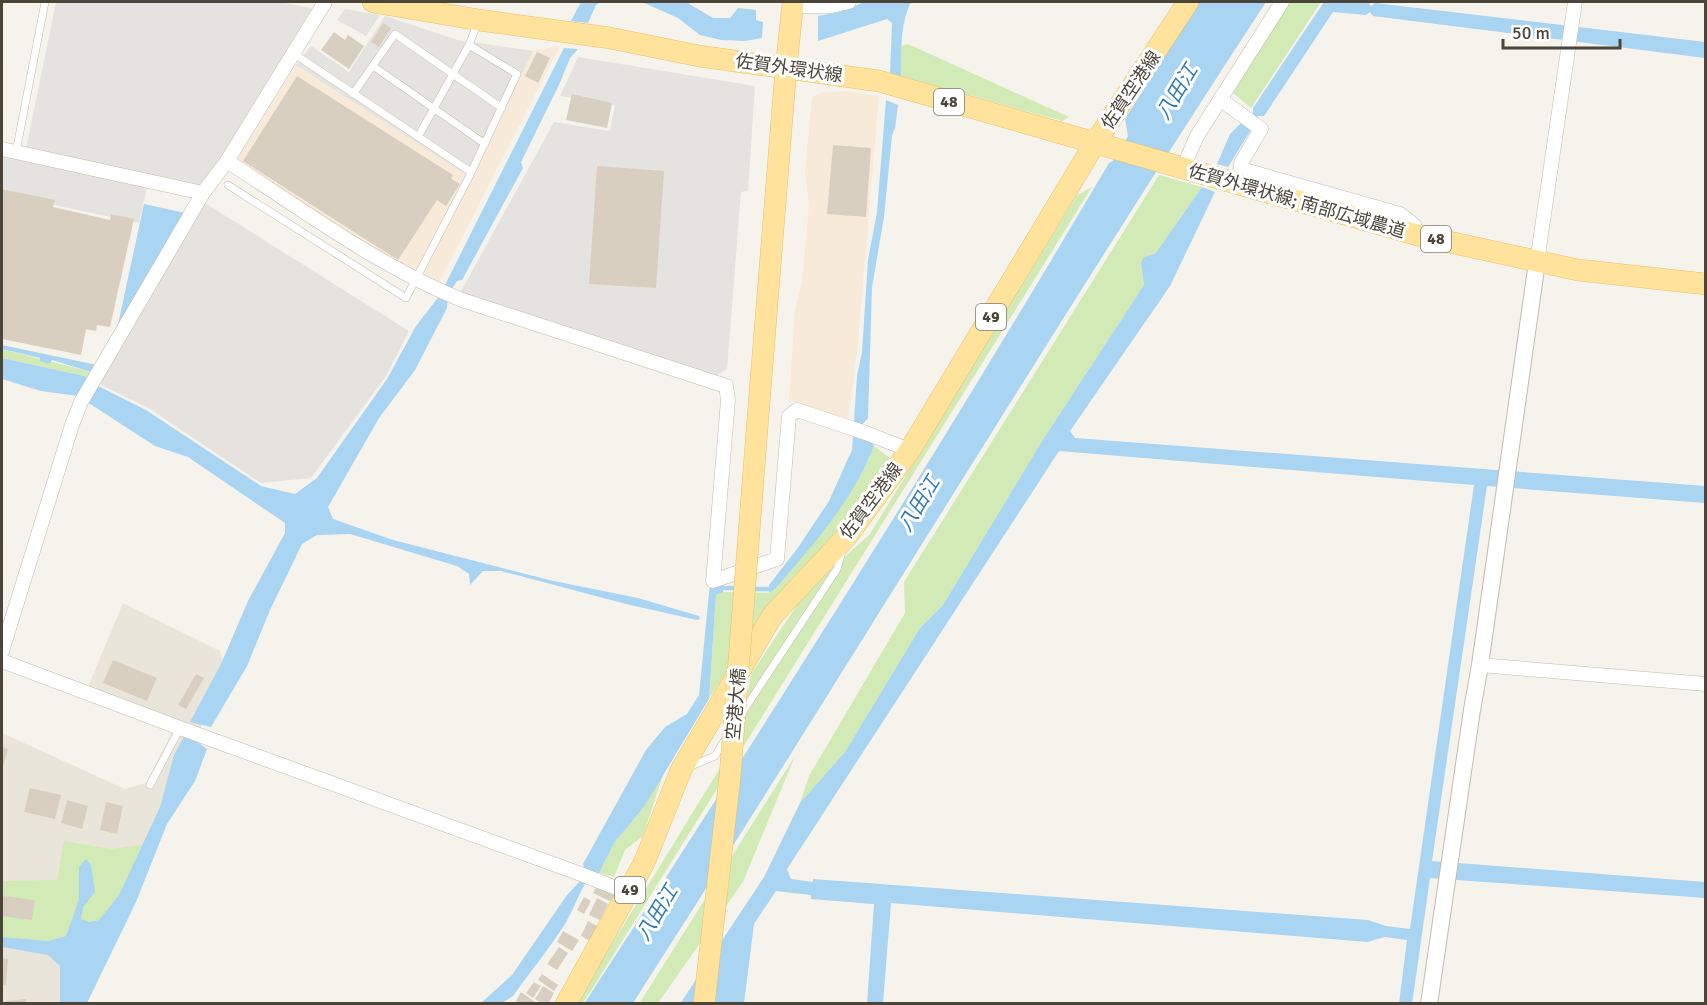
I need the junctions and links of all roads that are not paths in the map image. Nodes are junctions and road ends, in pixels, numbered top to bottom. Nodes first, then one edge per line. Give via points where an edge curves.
1 (45, 2) edge
2 (324, 2) edge
3 (373, 2) edge
4 (849, 2) edge
5 (1188, 2) edge
6 (1282, 2) edge
7 (1575, 2) edge
8 (793, 4) edge
9 (470, 18) junction
10 (469, 45) junction
11 (293, 53) junction
12 (374, 66) junction
13 (786, 68) junction
14 (452, 74) junction
15 (353, 94) junction
16 (1220, 99) junction
17 (434, 108) junction
18 (502, 108) junction
19 (418, 137) junction
20 (485, 144) junction
21 (1103, 145) junction
22 (2, 149) edge
23 (16, 153) junction
24 (227, 161) junction
25 (1180, 163) junction
26 (471, 172) junction
27 (228, 185) dead end
28 (203, 193) junction
29 (1417, 235) junction
30 (1537, 262) junction
31 (416, 279) junction
32 (1706, 284) edge
33 (910, 450) junction
34 (2, 651) edge
35 (2, 661) edge
36 (1480, 665) junction
37 (1706, 684) edge
38 (180, 728) junction
39 (150, 785) dead end
40 (629, 893) junction
41 (566, 1004) edge
42 (704, 1004) edge
43 (1429, 1004) edge

1 - 23 lane
2 - 11 street
3 - 9 main road, 48
4 - 8 street via 831,6
5 - 21 main road, 佐賀空港線 / 49
6 - 16 street
7 - 30 street
8 - 13 main road
9 - 10 lane
9 - 13 main road, 佐賀外環状線 / 48
10 - 14 lane
10 - 18 lane via 517,74
11 - 15 lane
11 - 24 street
12 - 14 lane via 395,34
12 - 15 lane
12 - 17 lane
13 - 21 main road, 佐賀外環状線 / 48 via 879,81
13 - 42 main road, 空港大橋, bridge via 730,776
14 - 17 lane
14 - 18 lane
15 - 19 lane
16 - 25 street
16 - 29 street via 1261,129 1241,169 1400,214 1414,225
17 - 19 lane
17 - 20 lane
18 - 20 lane
19 - 26 lane
20 - 26 lane
21 - 25 main road, 48
21 - 33 main road, 佐賀空港線 / 49
22 - 23 street
23 - 28 street
24 - 28 street
24 - 31 street
25 - 29 main road, 佐賀外環状線; 南部広域農道 / 48
26 - 31 lane
27 - 31 lane via 405,298
28 - 34 street via 81,402
29 - 30 main road, 佐賀外環状線; 南部広域農道 / 48
30 - 32 main road, 佐賀外環状線; 南部広域農道 / 48
30 - 36 street
31 - 33 street via 445,293 726,386 713,581 777,560 789,416 796,410
33 - 40 main road, 佐賀空港線 / 49 via 847,536 772,616 681,770
35 - 38 street
36 - 37 street
36 - 43 street
38 - 39 lane
38 - 40 street
40 - 41 main road, 佐賀空港線 / 49

